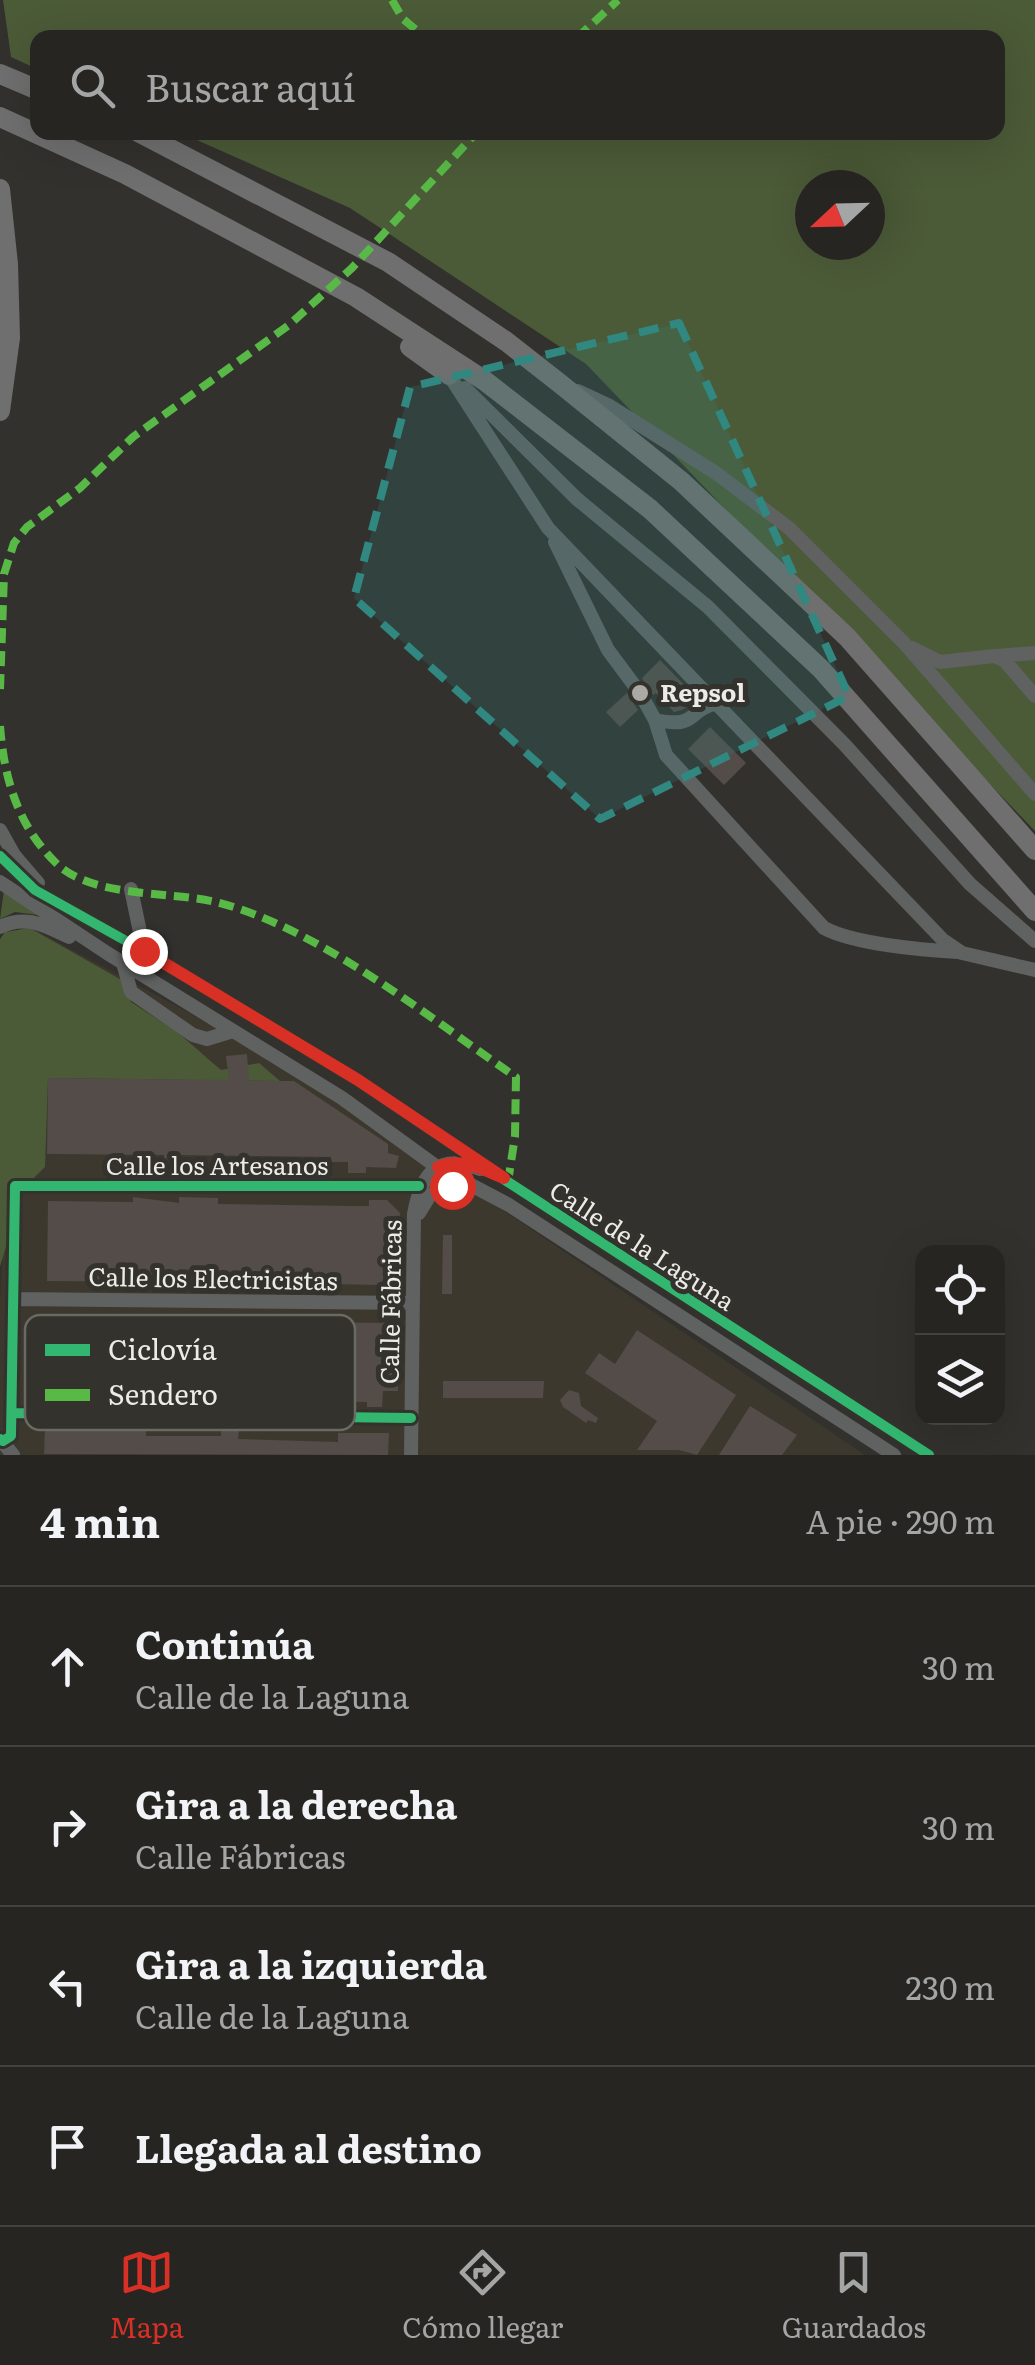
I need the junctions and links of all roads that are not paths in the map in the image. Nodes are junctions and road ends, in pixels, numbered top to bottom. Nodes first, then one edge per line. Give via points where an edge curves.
1 (0, 74) edge
2 (30, 87) edge
3 (0, 117) edge
4 (30, 131) edge
5 (50, 140) edge
6 (153, 140) edge
7 (0, 190) edge
8 (370, 306) junction
9 (449, 375) junction
10 (558, 382) junction
11 (0, 410) edge
12 (548, 528) junction
13 (905, 644) junction
14 (1035, 652) edge
15 (994, 656) junction
16 (1035, 696) edge
17 (718, 703) junction
18 (655, 720) junction
19 (1035, 794) edge
20 (0, 830) edge
21 (1035, 850) edge
22 (0, 856) edge
23 (0, 882) edge
24 (131, 889) dead end
25 (1035, 912) edge
26 (78, 913) junction
27 (0, 927) edge
28 (1035, 941) edge
29 (144, 951) junction
30 (962, 952) junction
31 (107, 953) junction
32 (123, 963) junction
33 (1035, 970) edge
34 (233, 1031) junction
35 (438, 1167) junction
36 (504, 1178) junction
37 (464, 1183) junction
38 (420, 1186) junction
39 (414, 1223) junction
40 (12, 1299) junction
41 (413, 1304) junction
42 (12, 1413) junction
43 (25, 1413) edge
44 (355, 1417) edge
45 (411, 1418) junction
46 (2, 1440) edge
47 (13, 1455) edge
48 (411, 1455) edge
49 (894, 1455) edge
50 (930, 1455) edge

1 - 2 highway
3 - 4 highway
5 - 8 highway
6 - 10 highway via 388,262
7 - 11 highway via 10,338
8 - 9 highway
8 - 25 highway via 485,380 650,509 821,669
9 - 12 street
9 - 28 street via 577,499 708,607 846,745 970,884
10 - 13 street via 608,404 789,528
10 - 21 highway via 681,481 847,636
12 - 17 street
12 - 18 street via 608,650
13 - 15 street via 940,662
13 - 19 street
14 - 15 street
15 - 16 street
17 - 18 street via 678,724
17 - 30 street via 943,940
18 - 30 street via 666,755 824,928 912,949
20 - 26 street via 28,873
22 - 26 street via 35,890
23 - 31 street, Calle de la Laguna
24 - 29 street
26 - 29 street, Calle de la Laguna
27 - 31 street via 35,921
29 - 36 street, Calle de la Laguna via 358,1080
30 - 33 street
31 - 32 street, Calle de la Laguna
32 - 34 street, Calle de la Laguna
32 - 34 street via 131,992 193,1035 207,1039
34 - 35 street, Calle de la Laguna
35 - 36 street via 462,1162
35 - 37 street, Calle de la Laguna
35 - 38 street, Calle Fábricas
36 - 50 street, Calle de la Laguna
37 - 39 street via 430,1195
37 - 49 street, Calle de la Laguna via 509,1205
38 - 39 street, Calle Fábricas
38 - 40 street, Calle los Artesanos via 15,1186
39 - 41 street, Calle Fábricas
40 - 41 street, Calle los Electricistas
40 - 42 street
41 - 45 street, Calle Fábricas
42 - 43 street
42 - 46 street via 11,1436
44 - 45 street
45 - 48 street, Calle Fábricas
46 - 47 street

